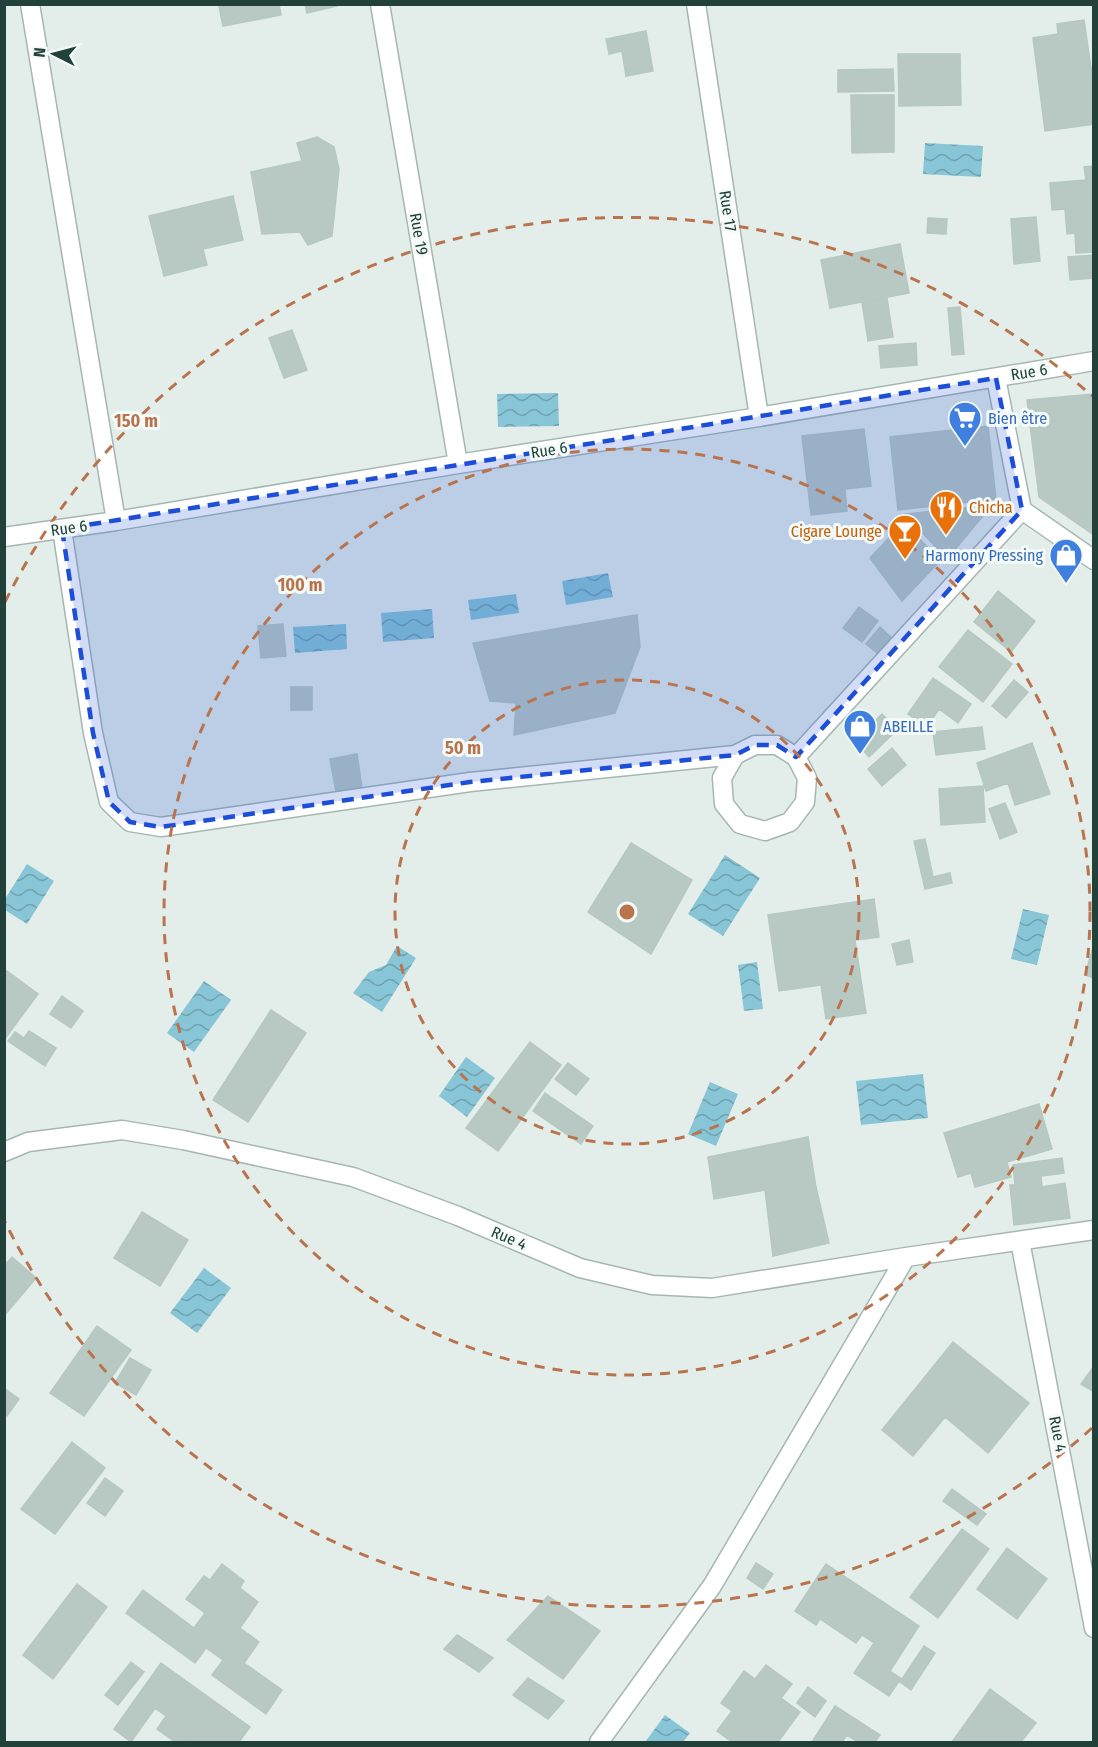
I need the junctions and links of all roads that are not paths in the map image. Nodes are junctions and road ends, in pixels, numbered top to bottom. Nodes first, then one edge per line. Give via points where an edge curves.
1 (30, 4) edge
2 (380, 4) edge
3 (696, 4) edge
4 (1094, 361) edge
5 (996, 378) junction
6 (759, 417) junction
7 (458, 464) junction
8 (1022, 510) junction
9 (116, 521) junction
10 (62, 529) junction
11 (4, 537) edge
12 (1094, 560) edge
13 (735, 755) junction
14 (796, 757) junction
15 (4, 1152) edge
16 (1094, 1230) edge
17 (1020, 1241) junction
18 (906, 1257) junction
19 (1094, 1628) edge
20 (599, 1743) edge

1 - 9 street
2 - 7 street, Rue 19
3 - 6 street, Rue 17
4 - 5 street, Rue 6
5 - 6 street, Rue 6
5 - 8 street
6 - 7 street, Rue 6
7 - 9 street, Rue 6
8 - 12 street
8 - 14 street
9 - 10 street, Rue 6
10 - 11 street, Rue 6
10 - 13 street via 93,733 109,802 130,822 161,827 470,782
13 - 14 street via 755,744 777,745
13 - 14 street via 722,778 724,804 740,824 765,831 790,822 806,802 807,778
15 - 18 street, Rue 4 via 28,1142 122,1130 183,1140 353,1177 580,1268 652,1285 712,1288
16 - 17 street, Rue 4
17 - 18 street, Rue 4
17 - 19 street, Rue 4
18 - 20 street via 712,1586

